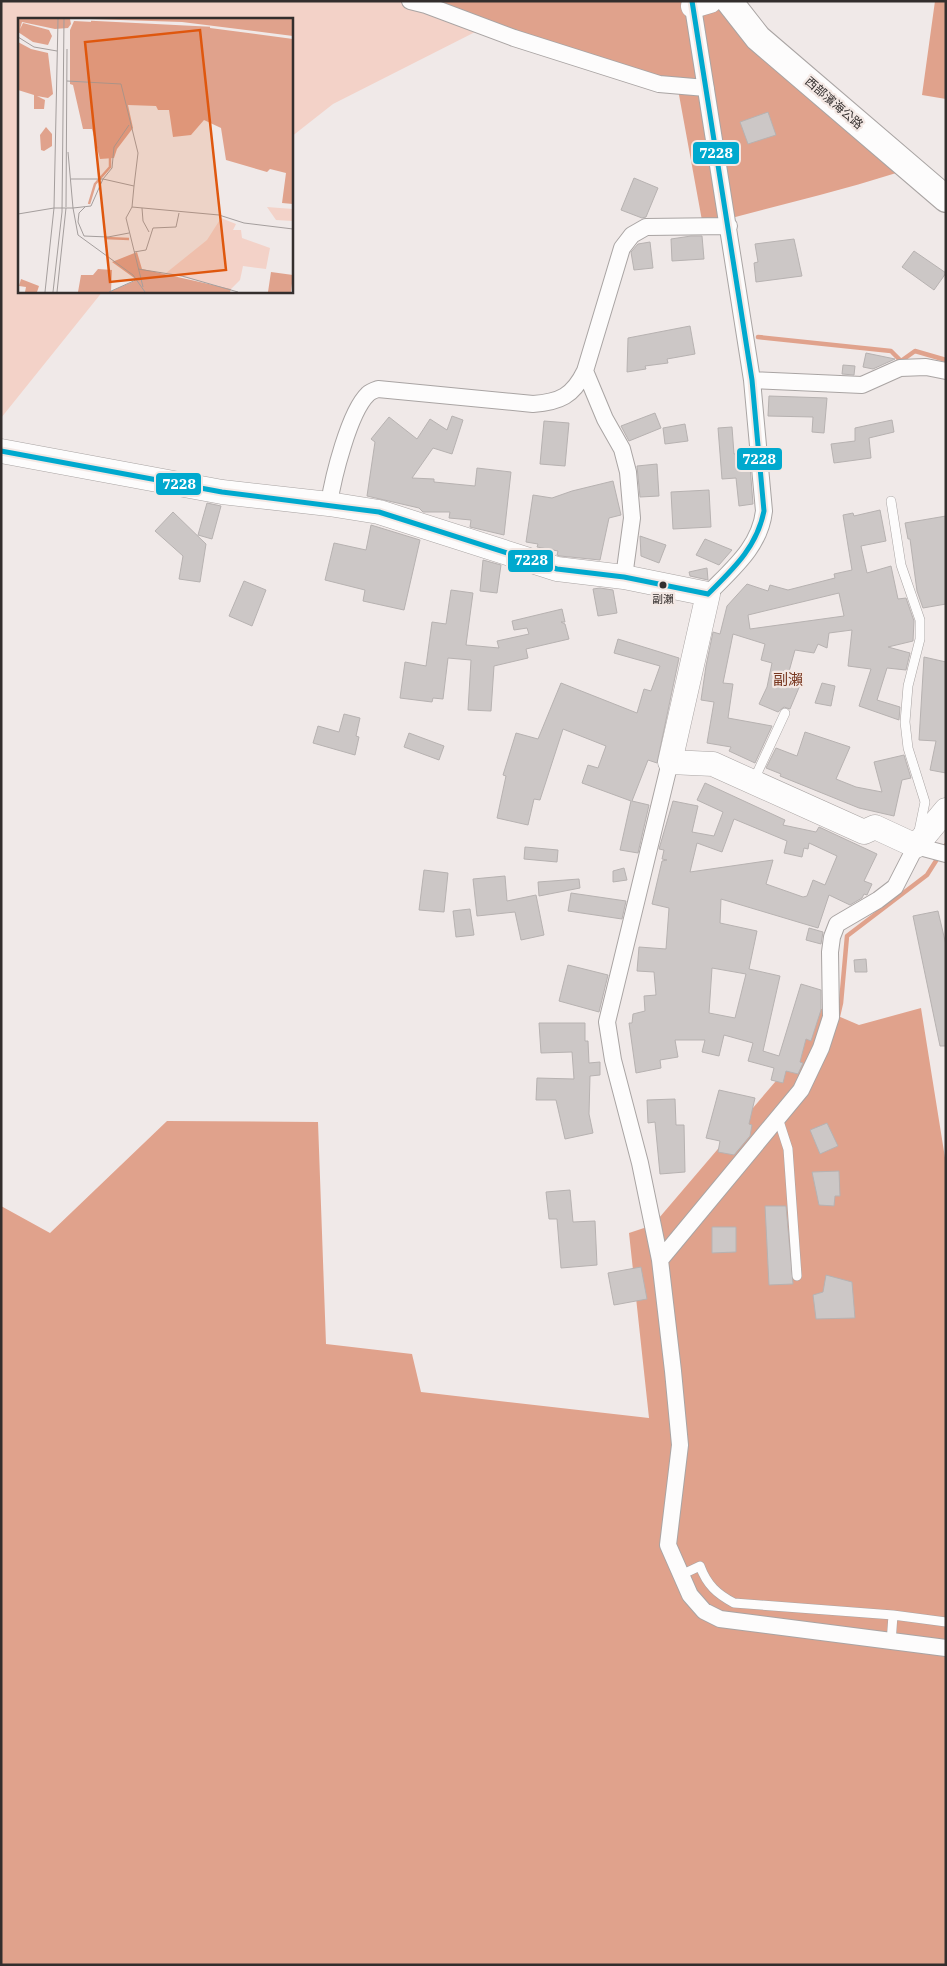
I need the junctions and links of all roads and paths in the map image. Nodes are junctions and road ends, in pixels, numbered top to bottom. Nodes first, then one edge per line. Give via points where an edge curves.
1 (410, 1) edge
2 (730, 1) edge
3 (698, 3) edge
4 (706, 88) junction
5 (946, 199) edge
6 (729, 226) junction
7 (585, 370) junction
8 (946, 372) edge
9 (752, 380) junction
10 (1, 451) edge
11 (891, 502) dead end
12 (329, 504) junction
13 (624, 577) junction
14 (708, 594) junction
15 (785, 713) dead end
16 (670, 762) junction
17 (753, 782) junction
18 (946, 810) edge
19 (916, 846) junction
20 (944, 854) edge
21 (778, 1120) junction
22 (660, 1260) junction
23 (797, 1276) dead end
24 (679, 1567) junction
25 (893, 1616) junction
26 (946, 1622) edge
27 (891, 1637) junction
28 (946, 1648) edge

1 - 4 street via 659,84
2 - 5 main road, 西部濱海公路 via 758,38
3 - 4 street
4 - 6 street
6 - 7 street via 646,227 632,235 622,248
6 - 9 street
7 - 12 street via 567,395 555,402 533,404 378,389 368,393 333,475
7 - 13 street via 605,419 622,449 628,472 632,518
8 - 9 street via 900,368 862,385
9 - 14 street via 764,511 762,528 752,546
10 - 12 street via 222,492
11 - 19 lane via 901,565 920,620 920,639 908,686 905,722 908,748 925,802
12 - 13 street via 379,512 557,569
13 - 14 street
14 - 16 street
15 - 17 lane
16 - 17 street via 713,764
16 - 22 street via 607,1022
17 - 19 street via 864,832 875,827
18 - 19 street
19 - 20 street
19 - 21 street via 896,886 837,924 830,952 831,1017 821,1048 801,1090
21 - 22 street
21 - 23 lane via 788,1149
22 - 24 street via 680,1445 668,1545
24 - 25 lane via 699,1566 717,1594 734,1603
24 - 27 street via 696,1604 720,1619
25 - 26 lane
25 - 27 lane
27 - 28 street

